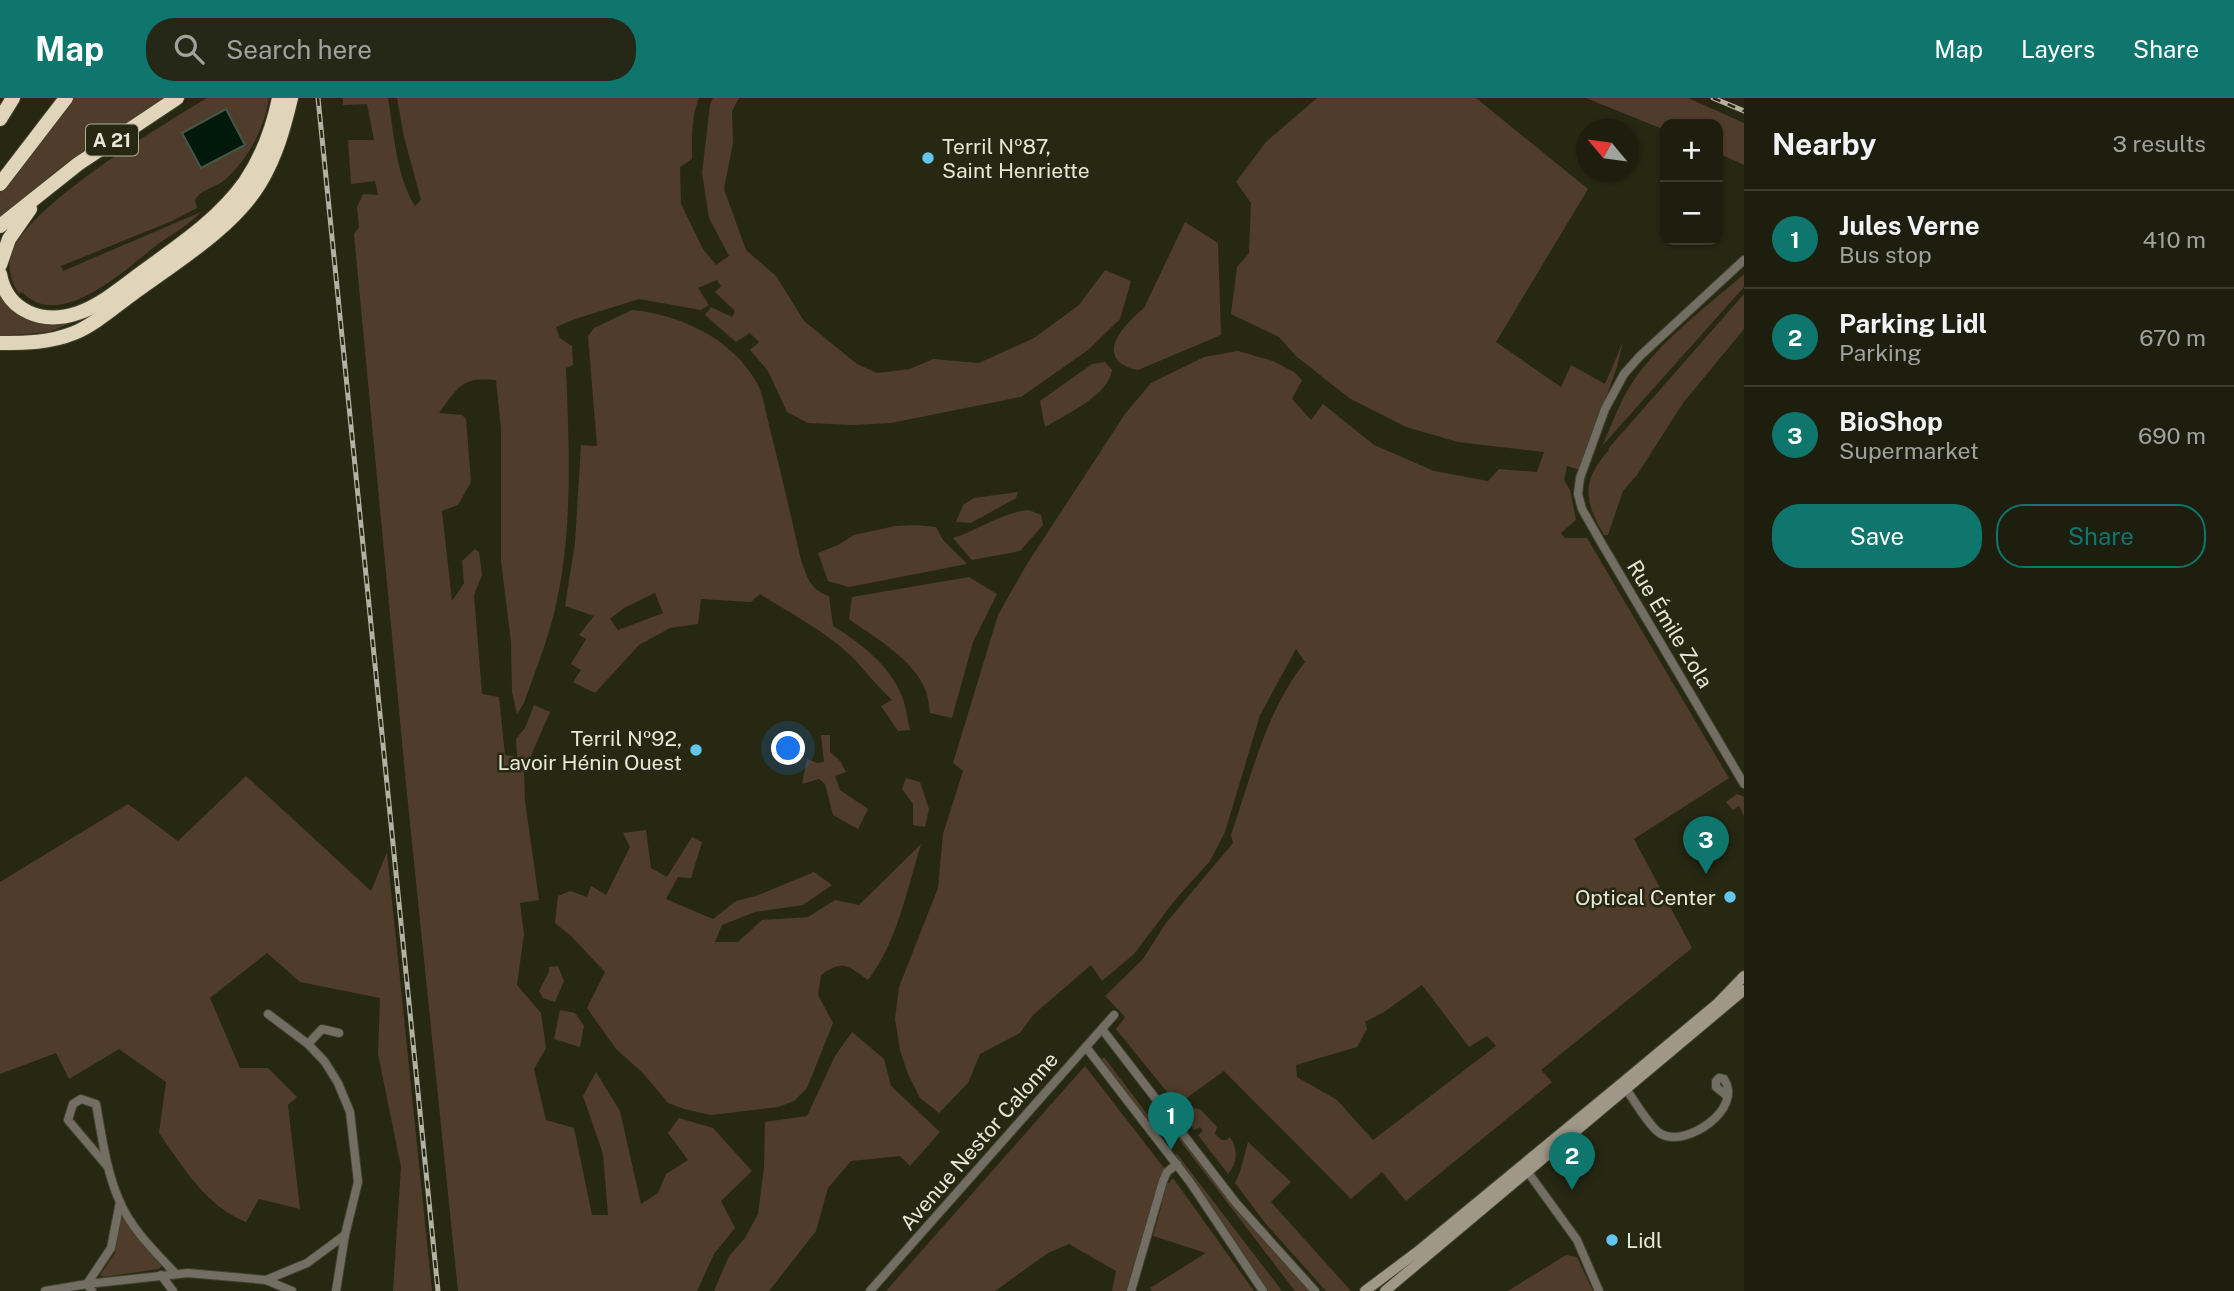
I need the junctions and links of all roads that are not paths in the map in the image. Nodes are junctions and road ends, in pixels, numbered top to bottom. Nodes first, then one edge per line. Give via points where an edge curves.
1 (13, 98) edge
2 (66, 98) edge
3 (177, 98) edge
4 (279, 98) edge
5 (291, 98) edge
6 (0, 119) edge
7 (0, 184) edge
8 (49, 186) junction
9 (0, 226) edge
10 (1744, 260) edge
11 (0, 265) edge
12 (0, 274) edge
13 (0, 343) edge
14 (1744, 784) edge
15 (1744, 976) edge
16 (1744, 990) edge
17 (268, 1014) dead end
18 (1114, 1015) dead end
19 (1102, 1029) junction
20 (339, 1033) dead end
21 (309, 1044) junction
22 (1086, 1047) junction
23 (1625, 1086) junction
24 (1727, 1096) dead end
25 (1177, 1164) junction
26 (107, 1166) junction
27 (1525, 1169) junction
28 (120, 1202) junction
29 (345, 1235) junction
30 (176, 1274) junction
31 (161, 1275) junction
32 (1387, 1276) junction
33 (266, 1280) junction
34 (90, 1287) edge
35 (45, 1291) edge
36 (173, 1291) edge
37 (292, 1291) edge
38 (336, 1291) edge
39 (870, 1291) edge
40 (1132, 1291) edge
41 (1263, 1291) edge
42 (1315, 1291) edge
43 (1365, 1291) edge
44 (1375, 1291) edge
45 (1385, 1291) edge
46 (1599, 1291) edge

1 - 6 highway
2 - 7 highway, A 21
3 - 8 highway, A 21
4 - 12 highway via 258,160 227,204 106,298 78,313 41,317 13,302
5 - 13 highway via 276,152 259,185 214,233 77,332 38,343
8 - 9 highway, A 21
8 - 11 highway via 12,233
10 - 14 street, Rue Émile Zola via 1662,333 1624,374 1605,409 1577,494
15 - 23 main road
16 - 23 main road
17 - 21 street
18 - 19 street, Avenue Nestor Calonne
19 - 22 street, Avenue Nestor Calonne
19 - 42 street via 1236,1203
20 - 21 street via 322,1029
21 - 29 street via 338,1083 350,1112 358,1182
22 - 25 street
22 - 39 street, Avenue Nestor Calonne
23 - 24 street via 1654,1129 1674,1137 1717,1117 1726,1107
23 - 27 main road
25 - 40 street via 1163,1181
25 - 41 street
26 - 26 street via 96,1104 81,1098 73,1104 68,1120
26 - 28 street
27 - 32 main road
27 - 45 main road
27 - 46 street via 1577,1240
28 - 30 street via 144,1239
28 - 34 street via 111,1248
29 - 33 street via 307,1263
29 - 38 street
30 - 31 street
30 - 33 street
31 - 34 street
31 - 36 street
32 - 43 main road
32 - 44 main road
33 - 37 street
34 - 35 street

